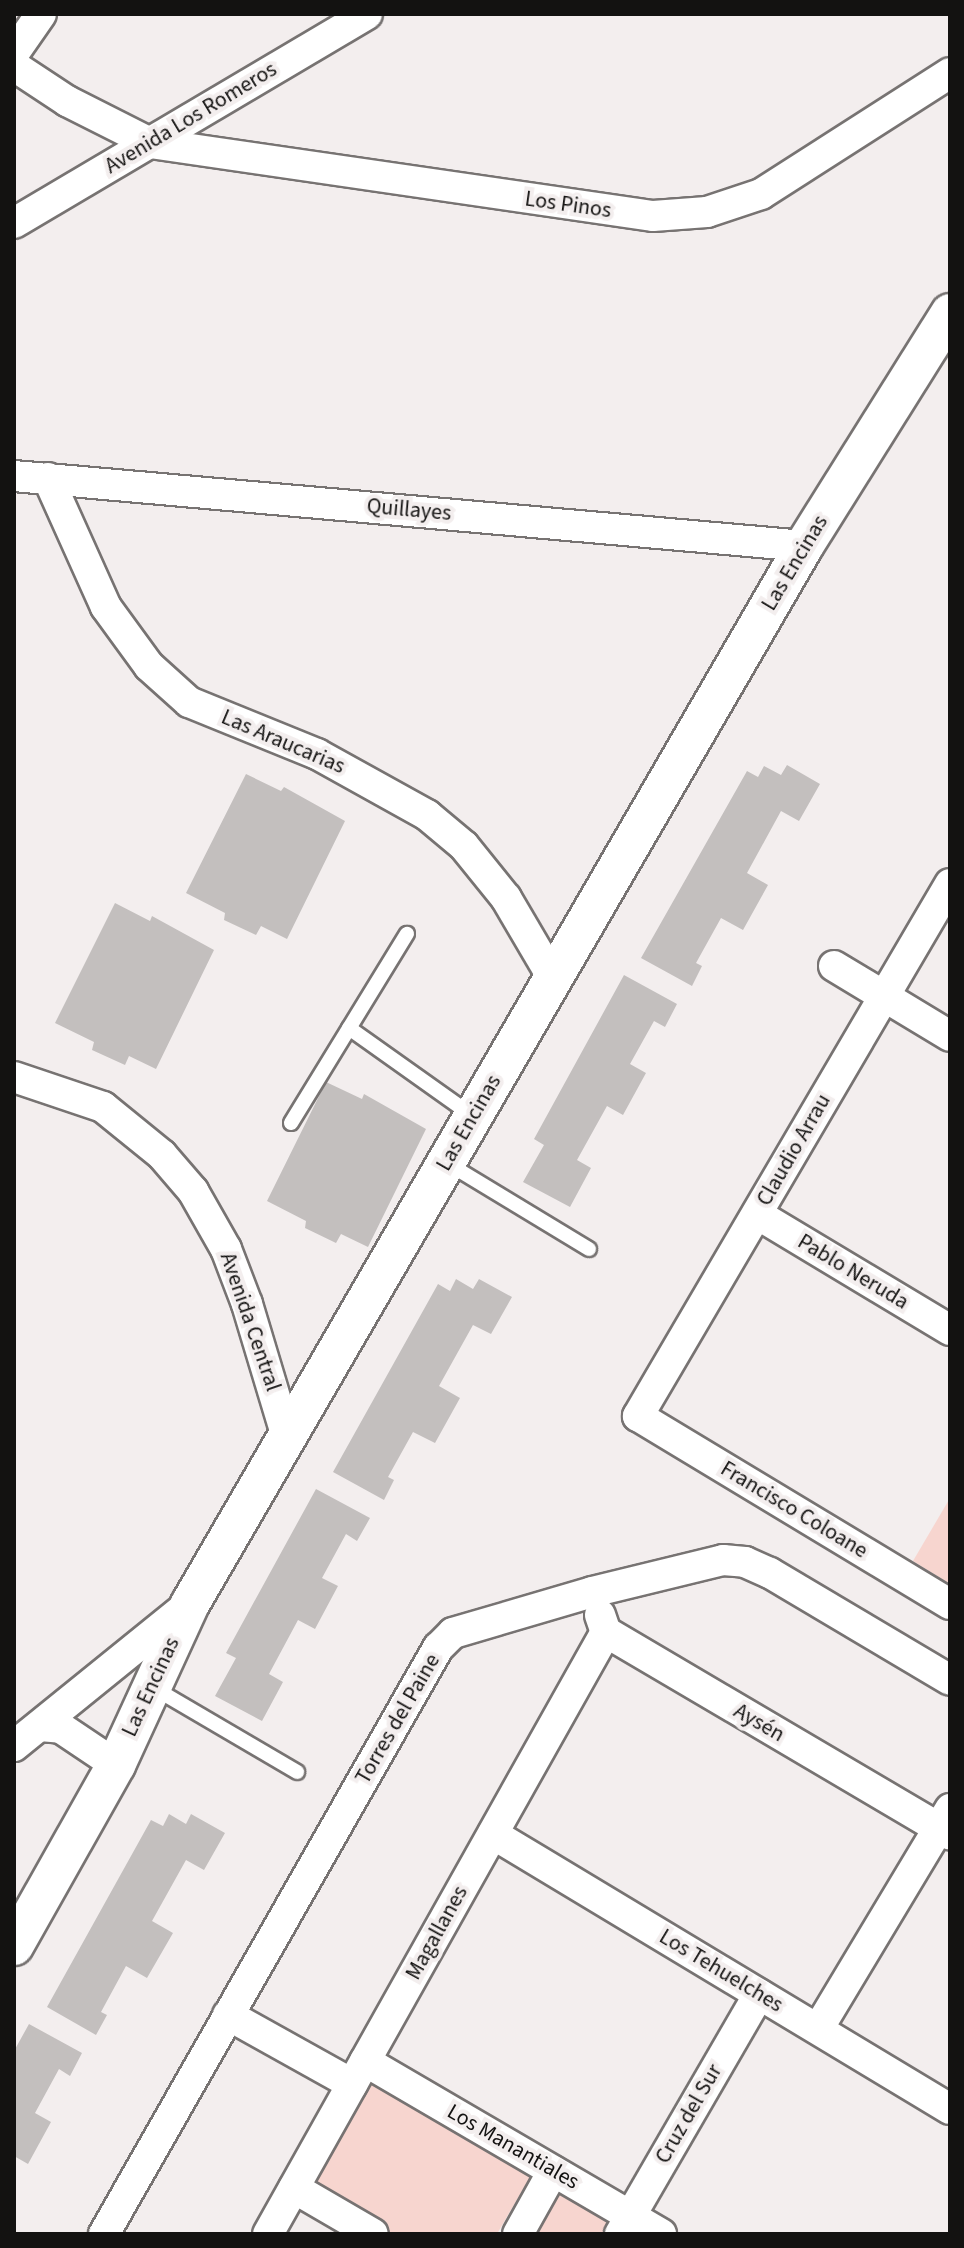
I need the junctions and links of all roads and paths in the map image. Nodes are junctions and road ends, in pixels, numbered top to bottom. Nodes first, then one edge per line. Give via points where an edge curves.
1 (41, 14) edge
2 (367, 14) edge
3 (14, 53) edge
4 (14, 66) edge
5 (950, 73) edge
6 (150, 143) junction
7 (14, 223) edge
8 (950, 313) edge
9 (14, 476) edge
10 (48, 478) junction
11 (804, 546) junction
12 (950, 884) edge
13 (407, 934) dead end
14 (834, 966) dead end
15 (553, 978) junction
16 (884, 996) junction
17 (349, 1028) junction
18 (950, 1036) edge
19 (14, 1077) edge
20 (473, 1116) junction
21 (291, 1123) dead end
22 (446, 1163) junction
23 (757, 1214) junction
24 (589, 1249) dead end
25 (950, 1330) edge
26 (638, 1416) joint
27 (287, 1437) junction
28 (592, 1592) junction
29 (190, 1604) junction
30 (950, 1604) edge
31 (606, 1632) junction
32 (950, 1680) edge
33 (150, 1686) junction
34 (40, 1726) junction
35 (14, 1746) edge
36 (116, 1765) junction
37 (297, 1772) dead end
38 (946, 1824) edge
39 (493, 1834) junction
40 (14, 1946) edge
41 (759, 1994) junction
42 (228, 2015) junction
43 (818, 2029) junction
44 (359, 2073) junction
45 (950, 2109) edge
46 (553, 2171) junction
47 (294, 2188) junction
48 (625, 2225) edge
49 (104, 2234) edge
50 (268, 2234) edge
51 (373, 2234) edge
52 (518, 2234) edge
53 (661, 2234) edge

1 - 3 street
2 - 6 street, Avenida Los Romeros
4 - 6 street, Los Pinos via 67,101
5 - 6 street, Los Pinos via 761,194 679,216 628,214
6 - 7 street, Avenida Los Romeros
8 - 11 street, Las Encinas
9 - 10 street, Quillayes
10 - 11 street, Quillayes
10 - 15 street, Las Araucarias via 106,607 149,666 189,702 317,754 427,815 464,846 506,898
11 - 15 street, Las Encinas
12 - 16 street, Claudio Arrau
13 - 17 lane
14 - 16 street
15 - 20 street, Las Encinas
16 - 18 street
16 - 23 street, Claudio Arrau
17 - 20 lane
17 - 21 lane
19 - 27 street, Avenida Central via 103,1107 162,1155 193,1191 226,1249
20 - 22 street, Las Encinas
22 - 24 lane
22 - 27 street, Las Encinas
23 - 25 street, Pablo Neruda
23 - 26 street, Claudio Arrau
26 - 30 street, Francisco Coloane
27 - 29 street, Las Encinas
28 - 31 street
28 - 32 street, Torres del Paine via 704,1562 745,1562
28 - 42 street, Torres del Paine via 473,1625 453,1633 438,1648
29 - 33 street, Las Encinas
29 - 34 street
31 - 38 street, Aysén
31 - 39 street, Magallanes
33 - 36 street, Las Encinas
33 - 37 lane
34 - 35 street
34 - 36 street via 61,1728
36 - 40 street, Las Encinas
38 - 43 street
39 - 41 street, Los Tehuelches
39 - 44 street, Magallanes
41 - 43 street, Los Tehuelches
41 - 48 street, Cruz del Sur
42 - 44 street, Los Manantiales
42 - 49 street, Torres del Paine
43 - 45 street, Los Tehuelches
44 - 46 street, Los Manantiales
44 - 47 street, Magallanes
46 - 48 street, Los Manantiales
46 - 52 street
47 - 50 street, Magallanes
47 - 51 street
48 - 53 street, Los Manantiales

